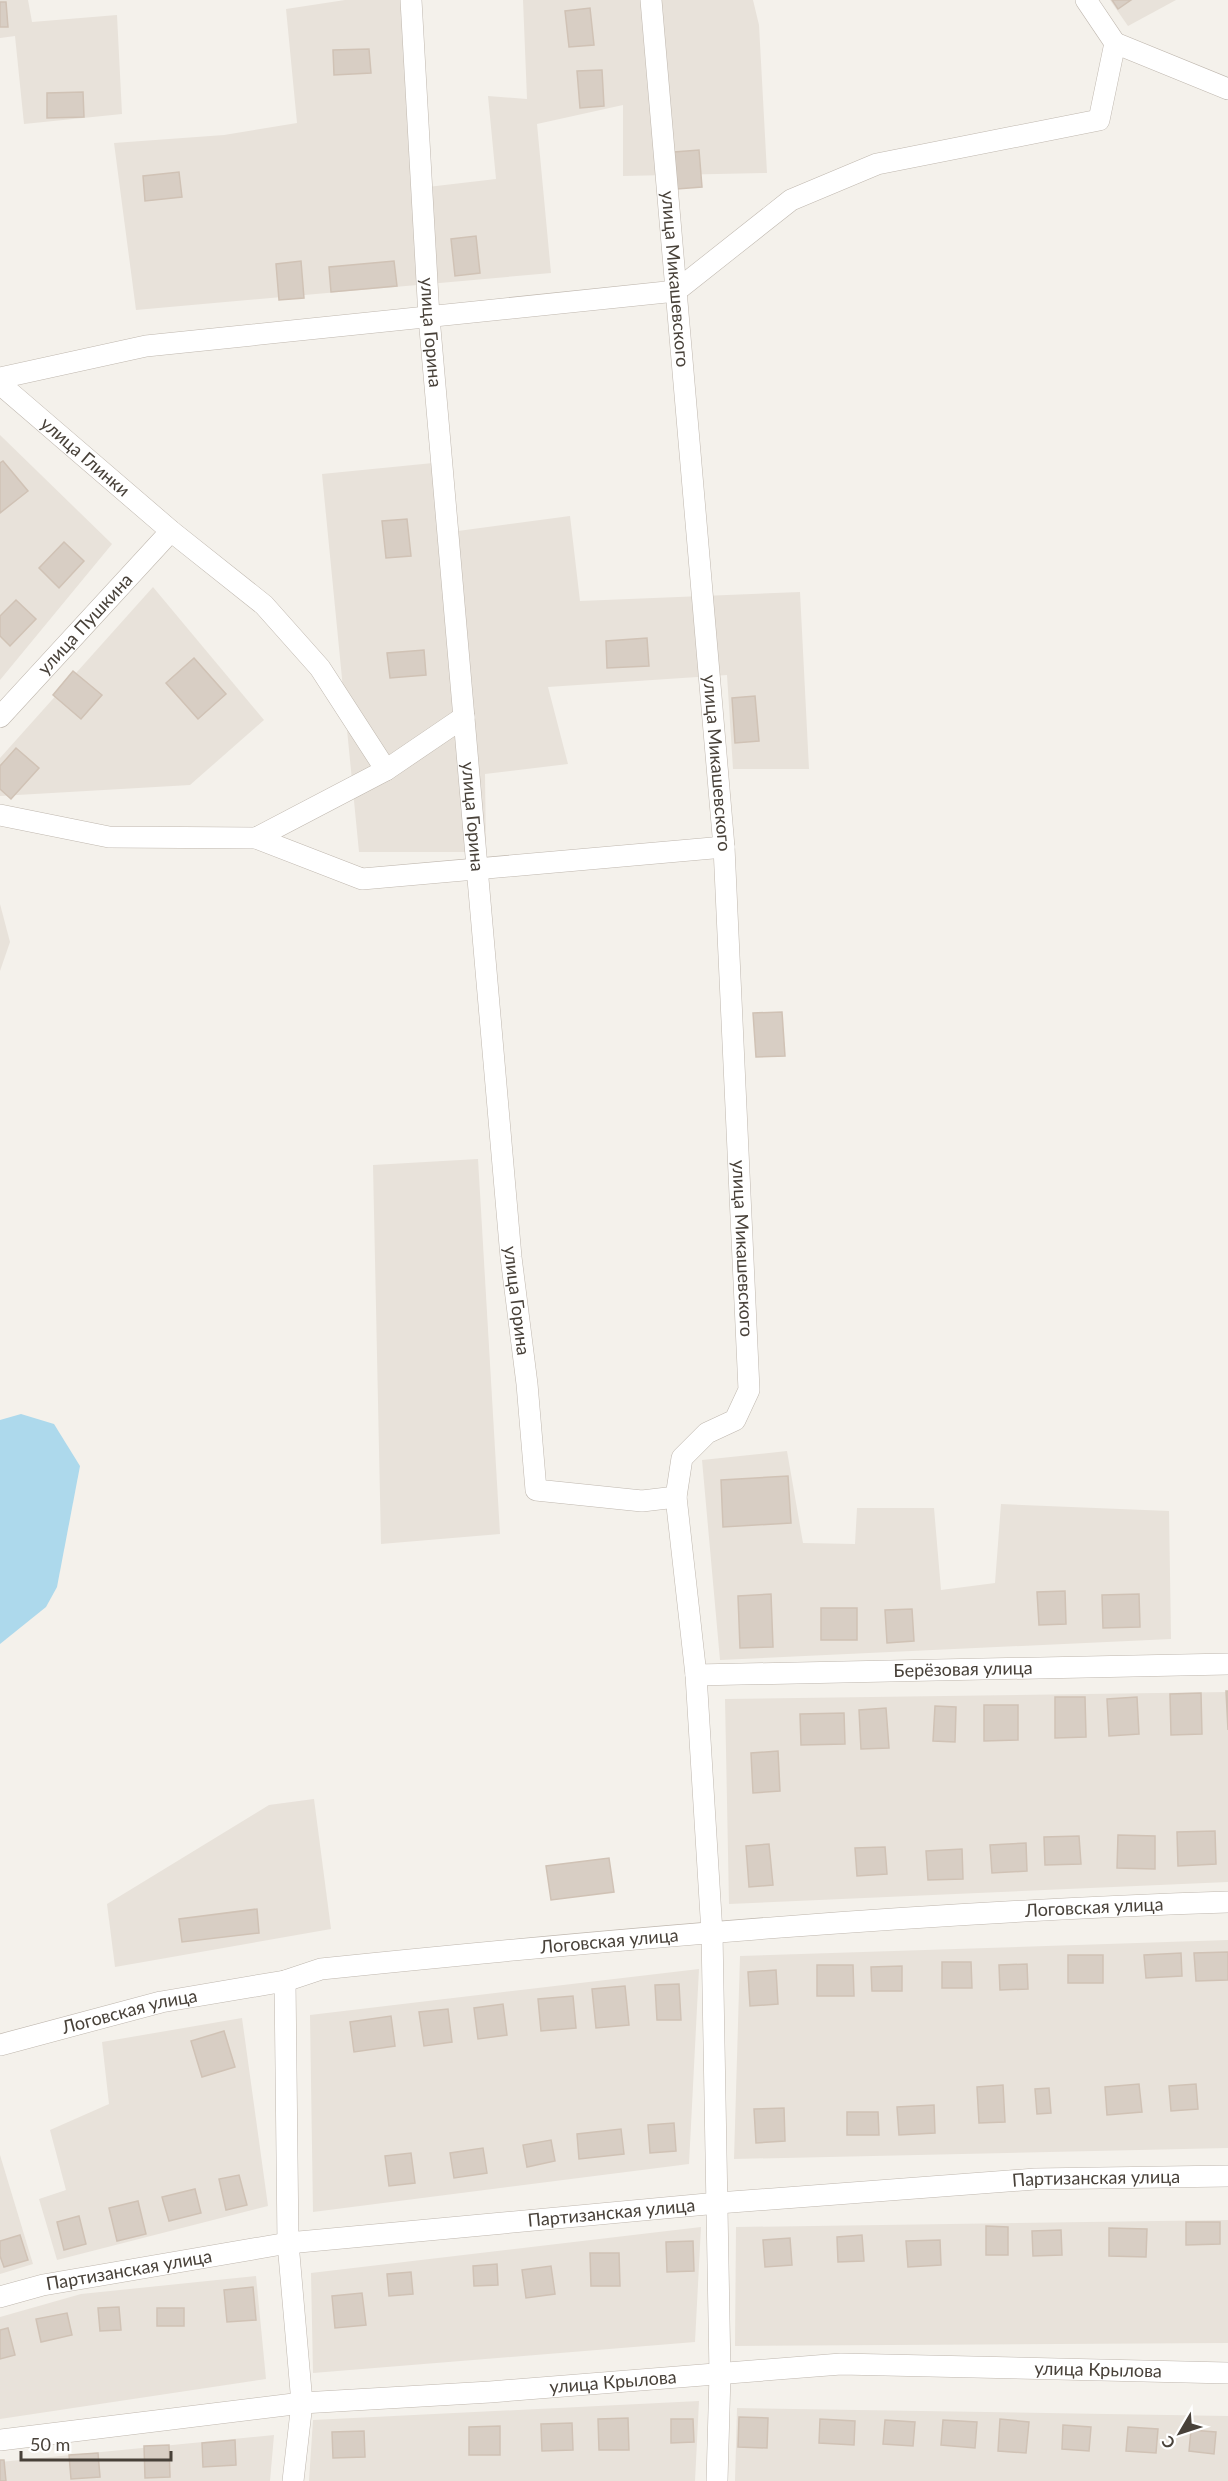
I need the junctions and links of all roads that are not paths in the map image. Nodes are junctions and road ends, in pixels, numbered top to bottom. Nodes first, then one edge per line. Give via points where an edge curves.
1 (411, 0) edge
2 (651, 0) edge
3 (1086, 0) edge
4 (1115, 43) junction
5 (1228, 89) edge
6 (676, 291) junction
7 (429, 316) junction
8 (0, 378) edge
9 (0, 384) edge
10 (171, 531) junction
11 (0, 717) edge
12 (464, 717) junction
13 (386, 770) junction
14 (0, 815) edge
15 (256, 838) junction
16 (724, 847) junction
17 (477, 869) junction
18 (676, 1497) junction
19 (1228, 1664) edge
20 (696, 1675) junction
21 (1228, 1902) edge
22 (712, 1933) junction
23 (285, 1981) junction
24 (0, 2045) edge
25 (1228, 2176) edge
26 (718, 2203) junction
27 (288, 2243) junction
28 (0, 2297) edge
29 (1228, 2373) edge
30 (720, 2374) junction
31 (302, 2403) junction
32 (0, 2440) edge
33 (293, 2481) edge
34 (717, 2481) edge

1 - 7 street, улица Горина
2 - 6 street, улица Микашевского
3 - 4 street
4 - 5 street
4 - 6 street via 1099,120 877,164 791,200
6 - 7 street
6 - 16 street, улица Микашевского
7 - 8 street via 146,346
7 - 12 street, улица Горина
9 - 10 street, улица Глинки
10 - 11 street, улица Пушкина
10 - 13 street, улица Глинки via 264,605 320,668
12 - 13 street
12 - 17 street, улица Горина
13 - 15 street
14 - 15 street via 109,837
15 - 17 street via 362,879
16 - 17 street
16 - 18 street, улица Микашевского via 749,1390 735,1420 707,1433 682,1458
17 - 18 street, улица Горина via 536,1490 642,1501
18 - 20 street, улица Микашевского
19 - 20 street, Берёзовая улица
20 - 22 street, улица Микашевского
21 - 22 street, Логовская улица via 1122,1905
22 - 23 street, Логовская улица via 321,1969
22 - 26 street, улица Микашевского
23 - 24 street, Логовская улица via 160,2002
23 - 27 street
25 - 26 street, Партизанская улица via 1035,2179
26 - 27 street, Партизанская улица
26 - 30 street, улица Микашевского
27 - 28 street, Партизанская улица via 43,2285
27 - 31 street
29 - 30 street, улица Крылова via 841,2364
30 - 31 street, улица Крылова
30 - 34 street, улица Микашевского
31 - 32 street, улица Крылова
31 - 33 street

